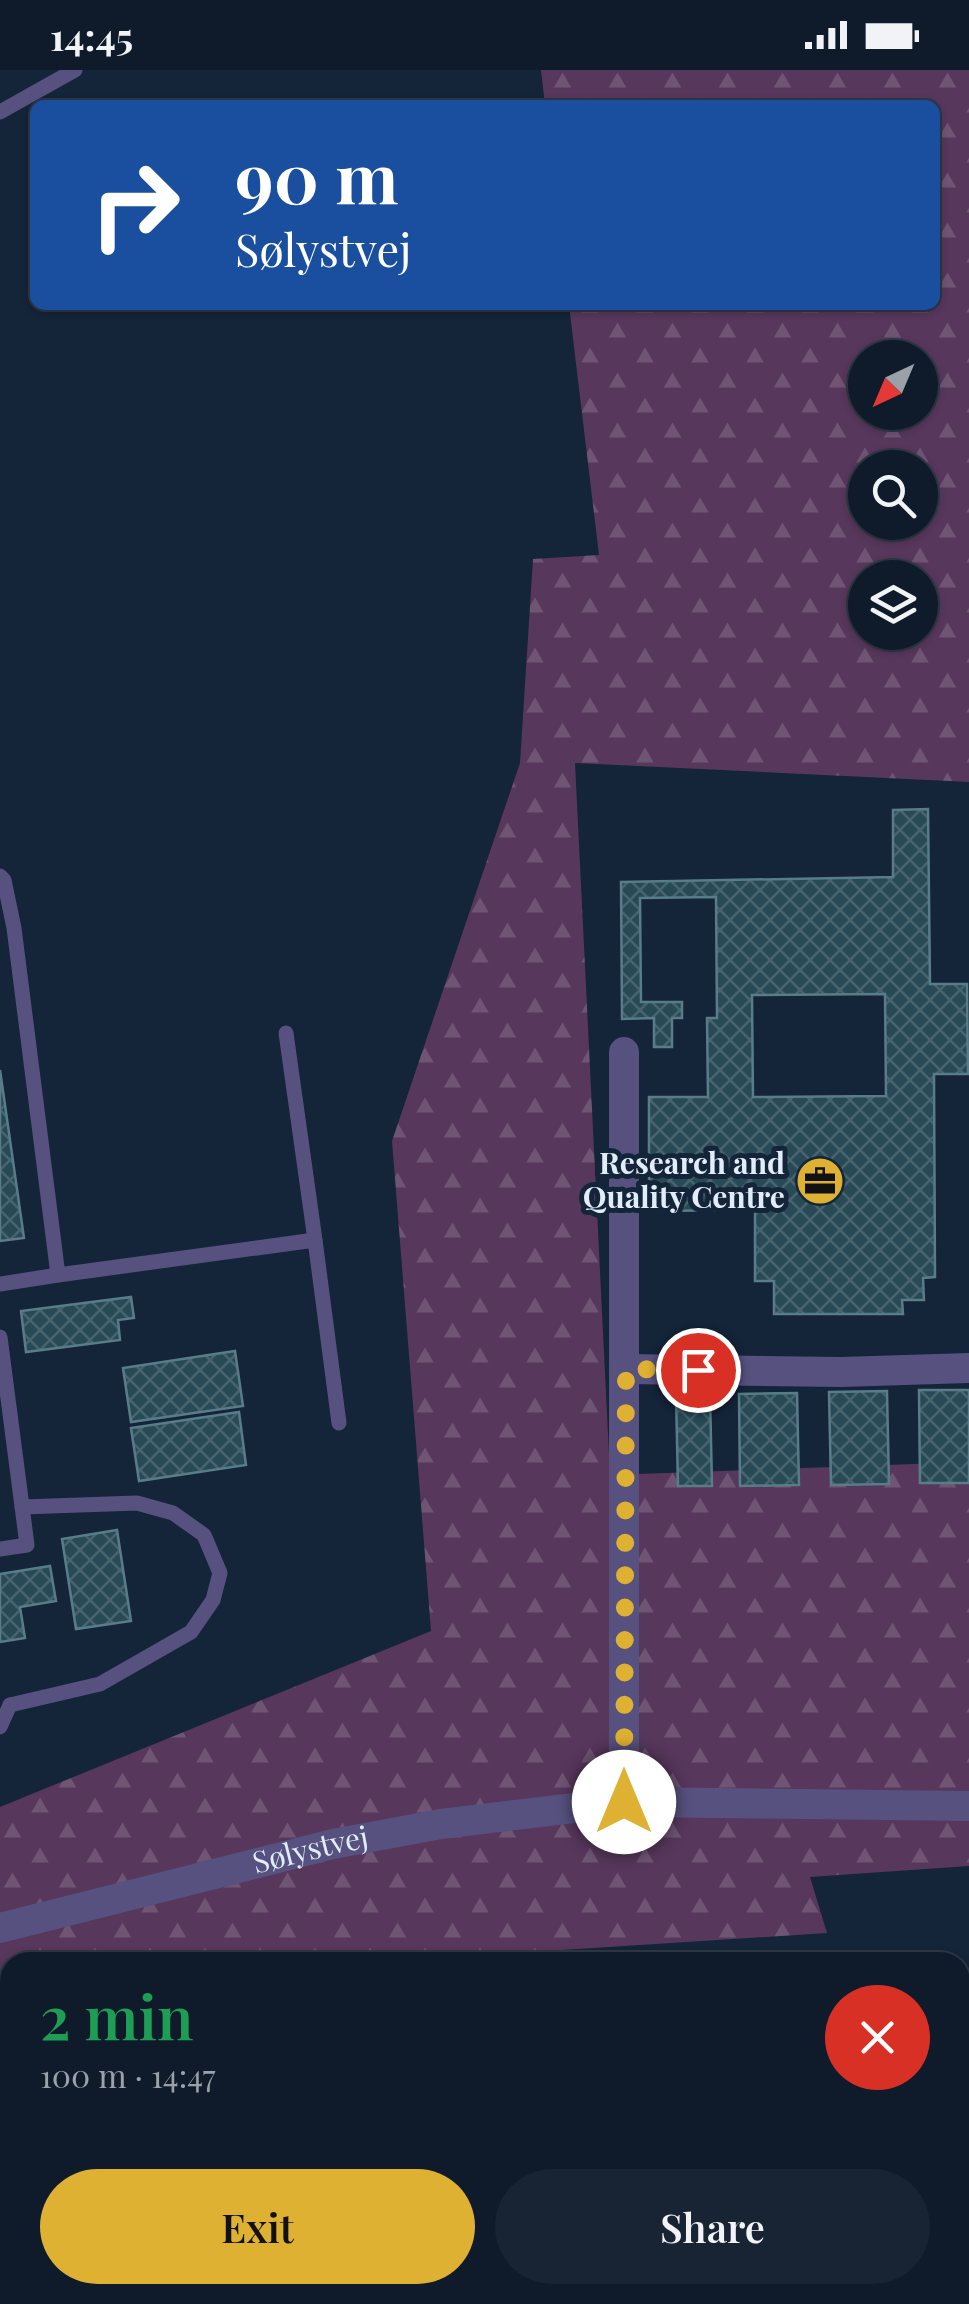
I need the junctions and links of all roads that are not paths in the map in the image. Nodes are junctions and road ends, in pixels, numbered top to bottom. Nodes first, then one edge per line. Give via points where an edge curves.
1 (75, 70) edge
2 (0, 112) edge
3 (0, 876) edge
4 (286, 1033) dead end
5 (624, 1052) dead end
6 (315, 1240) junction
7 (58, 1275) junction
8 (0, 1284) edge
9 (0, 1337) edge
10 (969, 1368) edge
11 (626, 1369) junction
12 (339, 1423) dead end
13 (22, 1507) junction
14 (0, 1549) edge
15 (5, 1701) edge
16 (0, 1726) edge
17 (624, 1802) junction
18 (969, 1806) edge
19 (0, 1928) edge

1 - 2 lane
3 - 7 lane via 14,928
4 - 6 lane
5 - 11 street
6 - 7 lane
6 - 12 lane
7 - 8 lane
9 - 13 lane
10 - 11 street
11 - 17 street
13 - 14 lane via 27,1545
13 - 15 lane via 138,1504 172,1513 204,1534 220,1574 213,1600 191,1632 100,1684
15 - 16 lane
17 - 18 street, Sølystvej
17 - 19 street, Sølystvej via 332,1844

